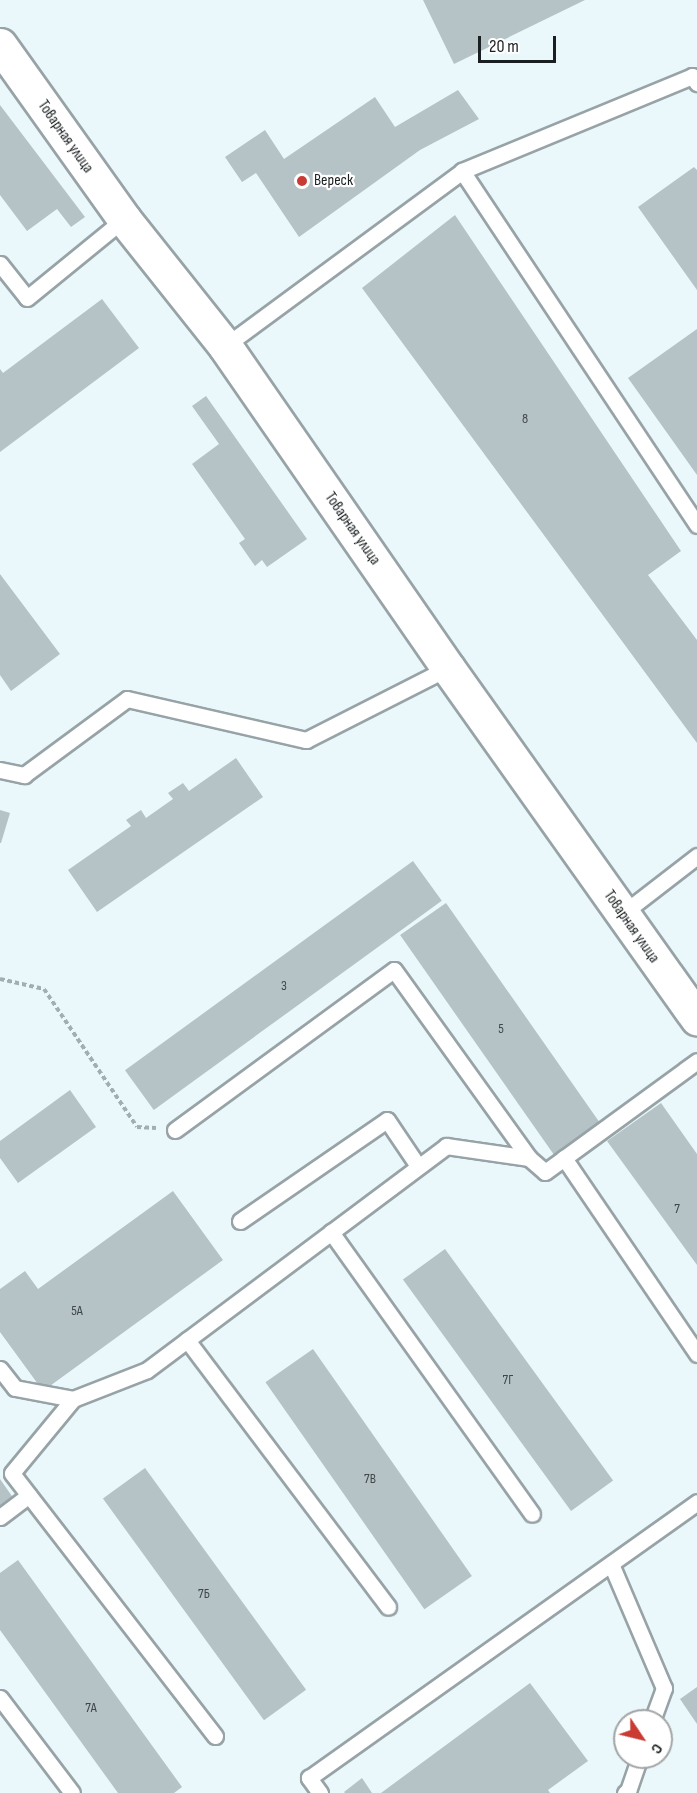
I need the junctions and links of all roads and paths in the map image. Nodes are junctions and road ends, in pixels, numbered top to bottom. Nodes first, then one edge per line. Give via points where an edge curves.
1 (0, 45) edge
2 (697, 83) edge
3 (462, 171) junction
4 (124, 219) junction
5 (0, 264) edge
6 (225, 346) junction
7 (697, 525) edge
8 (448, 668) junction
9 (0, 770) edge
10 (697, 856) edge
11 (622, 914) junction
12 (0, 979) edge
13 (697, 1018) edge
14 (697, 1061) edge
15 (175, 1130) joint
16 (530, 1158) junction
17 (564, 1158) junction
18 (418, 1166) junction
19 (240, 1221) dead end
20 (331, 1232) junction
21 (187, 1340) junction
22 (697, 1354) edge
23 (0, 1369) edge
24 (74, 1399) junction
25 (29, 1495) junction
26 (697, 1502) edge
27 (532, 1514) dead end
28 (0, 1517) edge
29 (611, 1564) junction
30 (387, 1607) dead end
31 (0, 1698) edge
32 (656, 1709) edge
33 (215, 1736) dead end
34 (636, 1769) edge
35 (628, 1792) edge
36 (72, 1793) edge
37 (320, 1793) edge

1 - 4 street, Товарная улица
2 - 3 lane via 692,76
3 - 6 lane
3 - 7 lane
4 - 5 lane via 27,297
4 - 6 street, Товарная улица
6 - 8 street, Товарная улица
8 - 9 lane via 306,740 127,699 24,775
8 - 11 street, Товарная улица
10 - 11 lane
11 - 13 street, Товарная улица
12 - 15 path via 44,989 137,1126
14 - 17 lane
15 - 16 lane via 394,970
16 - 17 lane via 545,1172
16 - 18 lane via 446,1146
17 - 22 lane
18 - 19 lane via 387,1120
18 - 20 lane
20 - 21 lane
20 - 27 lane
21 - 24 lane via 147,1370
21 - 30 lane
23 - 24 lane via 15,1388
24 - 25 lane via 12,1473
25 - 28 lane
25 - 33 lane
26 - 29 lane
29 - 32 lane via 664,1688
29 - 37 lane via 309,1779
31 - 36 lane
34 - 35 lane

